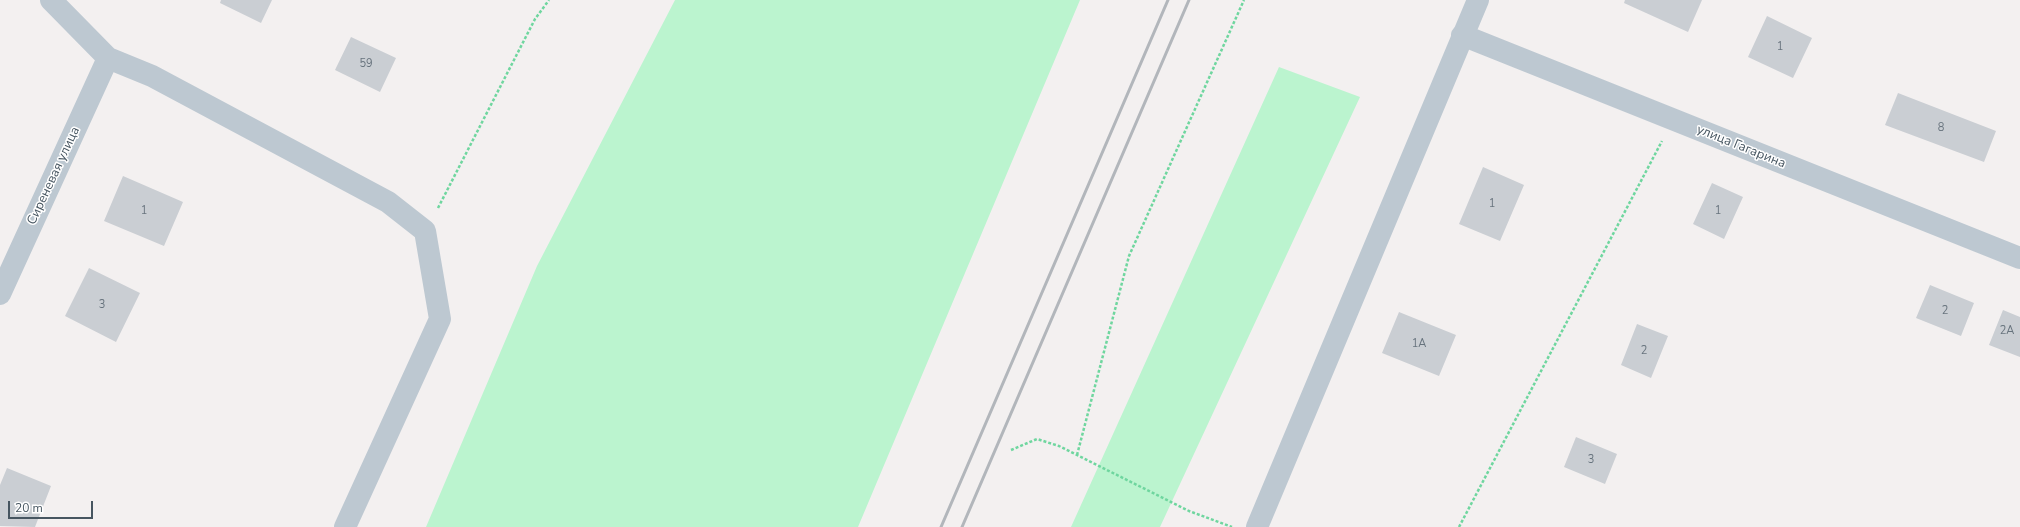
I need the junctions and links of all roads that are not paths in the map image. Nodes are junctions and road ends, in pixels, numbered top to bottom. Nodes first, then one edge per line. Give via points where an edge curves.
1 (51, 0) edge
2 (1478, 0) edge
3 (1462, 35) junction
4 (108, 58) junction
5 (2020, 258) edge
6 (0, 294) edge
7 (345, 527) edge
8 (1256, 527) edge

1 - 4 street
2 - 3 street
3 - 5 street, улица Гагарина
3 - 8 street
4 - 6 street, Сиреневая улица
4 - 7 street via 152,76 388,202 425,231 440,319

